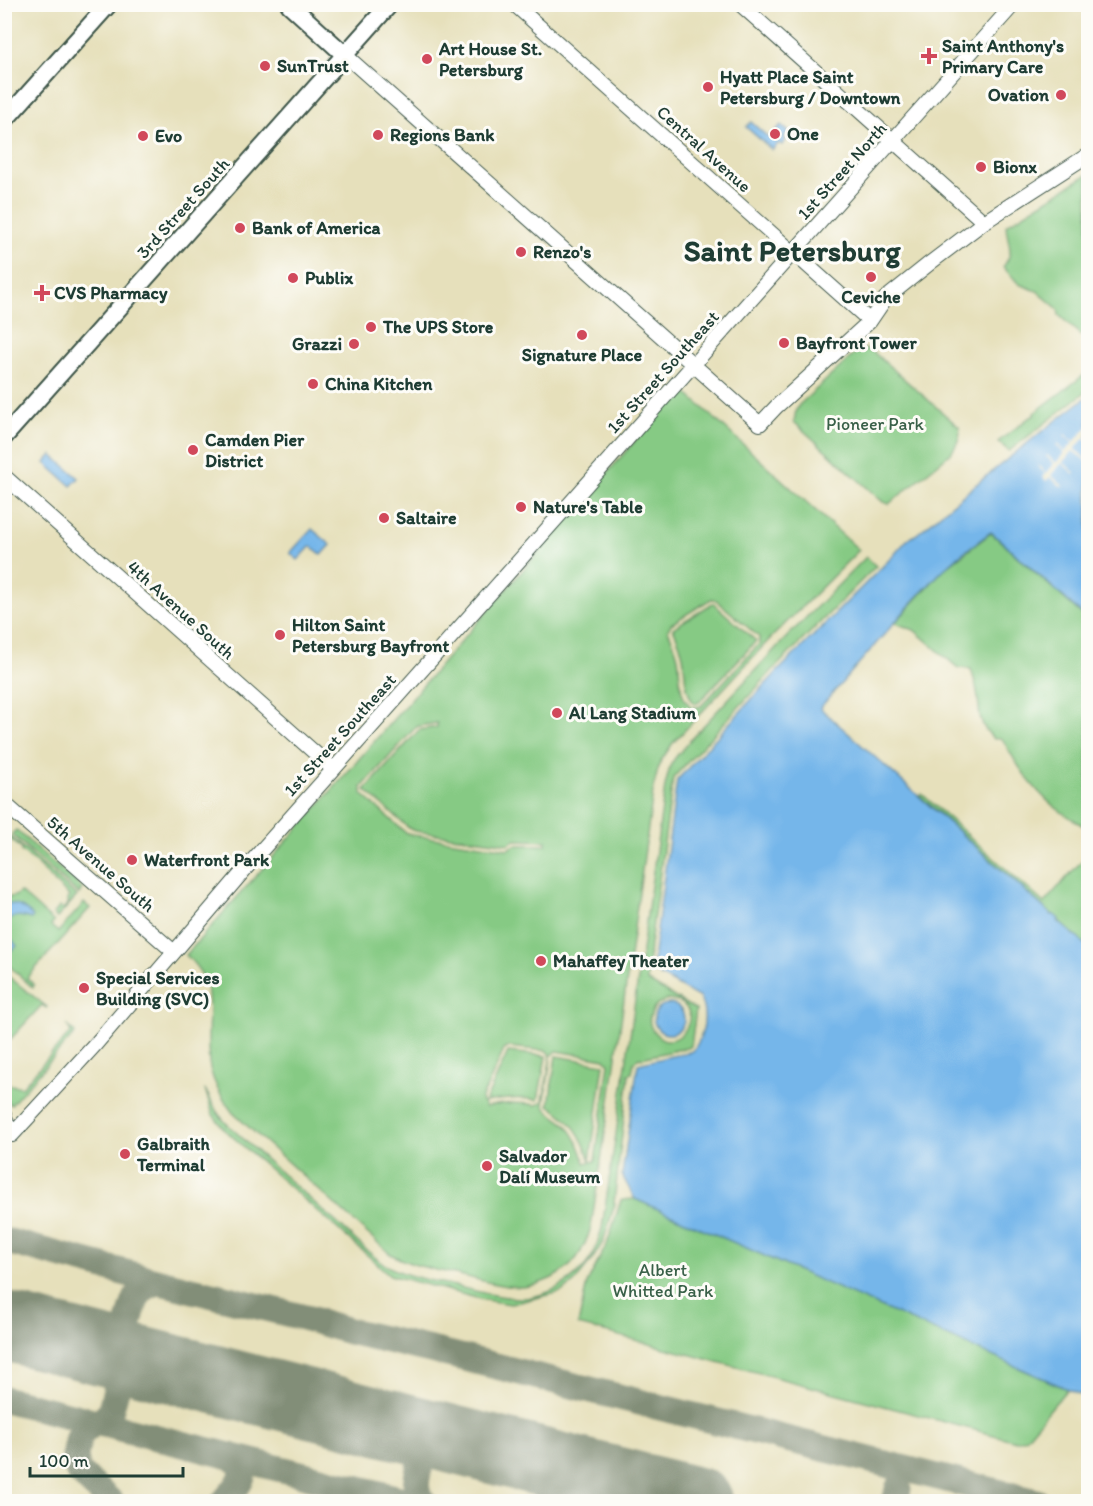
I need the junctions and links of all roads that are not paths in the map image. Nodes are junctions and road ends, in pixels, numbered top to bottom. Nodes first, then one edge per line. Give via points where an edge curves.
1 (109, 4) edge
2 (290, 4) edge
3 (390, 4) edge
4 (514, 4) edge
5 (740, 4) edge
6 (1014, 4) edge
7 (345, 55) junction
8 (4, 121) edge
9 (893, 141) junction
10 (1089, 155) edge
11 (984, 222) junction
12 (793, 253) junction
13 (870, 321) junction
14 (693, 365) junction
15 (4, 437) edge
16 (4, 477) edge
17 (333, 769) junction
18 (4, 803) edge
19 (174, 952) junction
20 (4, 1115) edge
21 (8, 1133) edge

1 - 8 main road
2 - 7 main road
3 - 7 main road, 3rd Street South
4 - 12 street, Central Avenue
5 - 9 street
6 - 9 street, 1st Street North
7 - 14 street
7 - 15 main road, 3rd Street South
9 - 11 street
9 - 12 street, 1st Street North
10 - 11 street
11 - 13 street via 885,299
12 - 13 street, Central Avenue
12 - 14 street, 1st Street Southeast
13 - 14 street via 760,424
14 - 17 street, 1st Street Southeast
16 - 17 street, 4th Avenue South
17 - 19 street, 1st Street Southeast
18 - 19 street, 5th Avenue South
19 - 21 street, 1st Street Southeast via 94,1046
20 - 21 street

